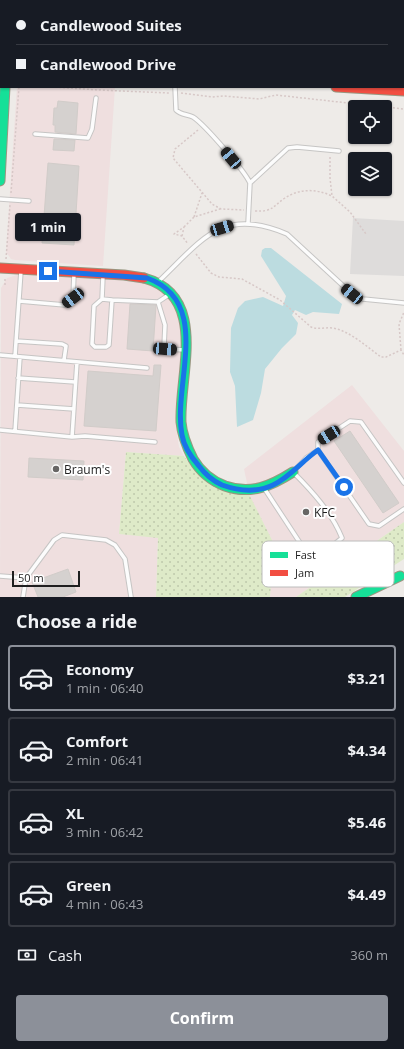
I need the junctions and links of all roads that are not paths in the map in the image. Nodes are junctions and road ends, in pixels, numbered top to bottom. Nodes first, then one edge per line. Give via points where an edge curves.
1 (5, 88) edge
2 (175, 88) edge
3 (353, 88) edge
4 (404, 91) edge
5 (96, 98) dead end
6 (2, 116) edge
7 (35, 134) dead end
8 (339, 151) dead end
9 (0, 181) edge
10 (250, 183) junction
11 (0, 199) edge
12 (29, 201) dead end
13 (248, 223) junction
14 (3, 268) edge
15 (21, 270) junction
16 (75, 273) junction
17 (103, 274) junction
18 (158, 282) junction
19 (170, 293) junction
20 (102, 299) junction
21 (112, 300) junction
22 (19, 301) junction
23 (158, 302) junction
24 (404, 304) edge
25 (16, 341) junction
26 (186, 350) junction
27 (0, 355) edge
28 (17, 356) junction
29 (64, 360) junction
30 (77, 362) junction
31 (147, 368) dead end
32 (18, 378) junction
33 (76, 382) junction
34 (18, 405) junction
35 (74, 409) junction
36 (0, 430) edge
37 (15, 430) junction
38 (72, 437) junction
39 (155, 442) dead end
40 (318, 450) junction
41 (293, 472) junction
42 (404, 483) edge
43 (264, 488) junction
44 (404, 509) edge
45 (299, 541) edge
46 (338, 541) edge
47 (0, 576) edge
48 (26, 578) junction
49 (376, 587) edge
50 (384, 587) edge
51 (23, 597) edge
52 (130, 597) edge
53 (356, 597) edge
54 (370, 597) edge

1 - 6 main road
2 - 10 lane via 176,110 180,114 192,117 203,126
3 - 4 main road
5 - 7 lane via 92,129 88,138
6 - 9 main road
8 - 10 lane via 297,146 288,148
10 - 13 lane
11 - 12 lane
13 - 18 lane via 238,223 210,234
13 - 24 lane via 274,228 287,234 352,294 363,299
14 - 15 main road
15 - 16 main road
15 - 22 lane
16 - 17 main road
16 - 22 lane via 73,298 65,305
17 - 18 main road via 136,276
17 - 20 lane
18 - 19 main road
19 - 23 lane
19 - 26 main road via 184,316
20 - 21 lane
20 - 21 lane via 94,306 92,344 95,347 106,348 109,345
21 - 23 lane
22 - 25 lane
23 - 26 lane via 165,325 165,349
25 - 28 lane
25 - 29 lane via 62,344 66,346
26 - 43 main road via 181,416 182,434 187,450 204,473 218,483 234,490 250,491
27 - 28 lane
28 - 29 lane
28 - 32 lane
29 - 30 lane
30 - 31 lane
30 - 33 lane
32 - 33 lane
32 - 34 lane
33 - 35 lane
34 - 35 lane
34 - 37 lane
35 - 38 lane
36 - 37 lane
37 - 38 lane
38 - 39 lane
40 - 41 lane
40 - 42 lane via 318,442 350,421 361,422
40 - 44 lane via 369,524 379,526
41 - 43 main road
41 - 46 lane via 306,484 336,524 342,538
43 - 45 lane
47 - 48 lane
48 - 51 lane
48 - 52 lane via 54,540 62,535 106,540 115,545 125,559 129,572
49 - 53 main road
50 - 54 main road

